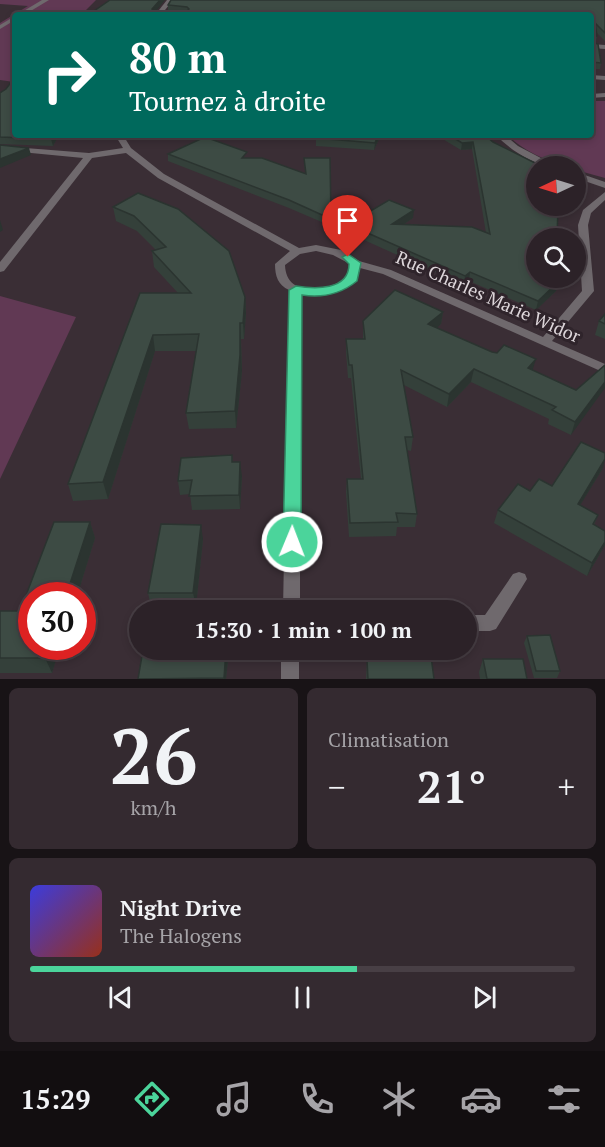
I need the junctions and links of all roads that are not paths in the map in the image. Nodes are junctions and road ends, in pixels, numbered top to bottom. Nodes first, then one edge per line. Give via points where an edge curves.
1 (46, 0) edge
2 (170, 0) edge
3 (25, 12) edge
4 (160, 12) edge
5 (121, 138) edge
6 (503, 138) edge
7 (0, 148) edge
8 (128, 150) junction
9 (89, 156) junction
10 (531, 156) edge
11 (586, 178) edge
12 (605, 185) edge
13 (605, 195) edge
14 (297, 251) junction
15 (355, 263) junction
16 (0, 269) edge
17 (296, 290) junction
18 (545, 342) junction
19 (605, 369) edge
20 (519, 579) dead end
21 (291, 600) edge
22 (477, 623) edge
23 (291, 660) edge
24 (290, 679) edge

1 - 3 street
2 - 4 street
5 - 8 street
6 - 10 street
7 - 9 street
8 - 9 street
8 - 14 street via 161,176
9 - 16 street
11 - 12 street
13 - 18 street via 586,212 588,291
14 - 15 street via 328,249
14 - 17 street via 280,264 279,273 283,282
15 - 17 street via 353,278 334,290
15 - 18 street, Rue Charles Marie Widor via 387,272
17 - 21 street
18 - 19 street, Rue Charles Marie Widor
20 - 22 street via 490,623
23 - 24 street

